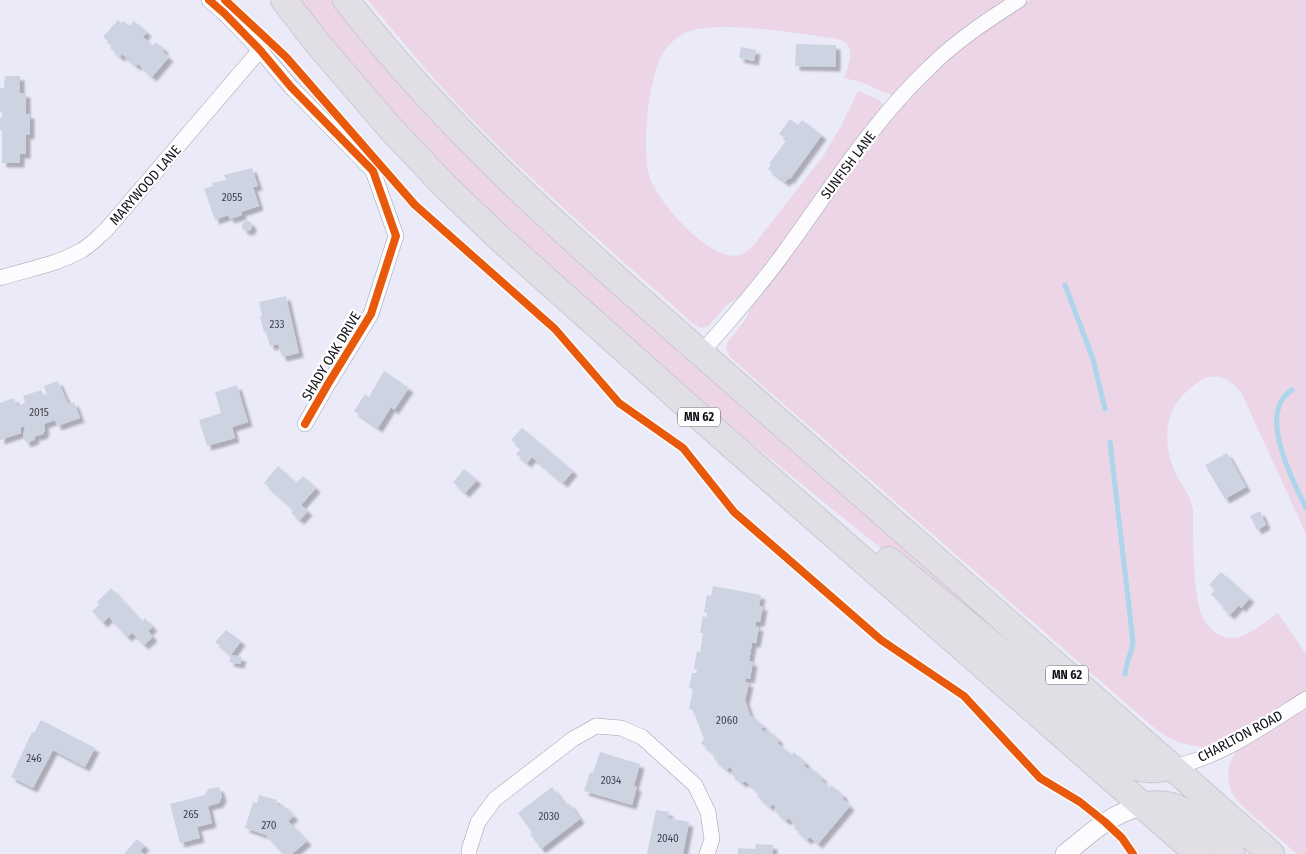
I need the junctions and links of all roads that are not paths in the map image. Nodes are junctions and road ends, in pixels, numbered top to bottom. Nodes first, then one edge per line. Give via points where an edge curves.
1 (208, 0) edge
2 (284, 0) edge
3 (346, 0) edge
4 (1019, 0) edge
5 (260, 50) junction
6 (0, 278) edge
7 (701, 353) junction
8 (305, 424) dead end
9 (720, 435) junction
10 (1306, 699) edge
11 (1172, 767) junction
12 (1143, 806) junction
13 (469, 854) edge
14 (707, 854) edge
15 (1065, 854) edge
16 (1198, 854) edge
17 (1232, 854) edge
18 (1271, 854) edge

1 - 5 street, SHADY OAK DRIVE
2 - 9 highway, MN 62 via 343,74 443,184 531,268
3 - 7 highway, MN 62 via 380,43 480,151 554,223
4 - 7 street, SUNFISH LANE via 961,39 909,88 840,174 765,278
5 - 6 street, MARYWOOD LANE via 95,240 83,250 56,262
5 - 8 street, SHADY OAK DRIVE via 291,87 373,171 396,236 371,314
7 - 11 highway, MN 62
9 - 11 highway via 825,509 1008,657 1132,765 1144,770
9 - 12 highway, MN 62
10 - 11 street, CHARLTON ROAD via 1206,758
11 - 18 highway, MN 62
12 - 15 street via 1110,819
12 - 16 highway, MN 62
12 - 17 highway via 1168,804 1176,807
13 - 14 street via 478,822 495,799 573,739 596,726 621,728 642,737 695,785 708,812 712,839

